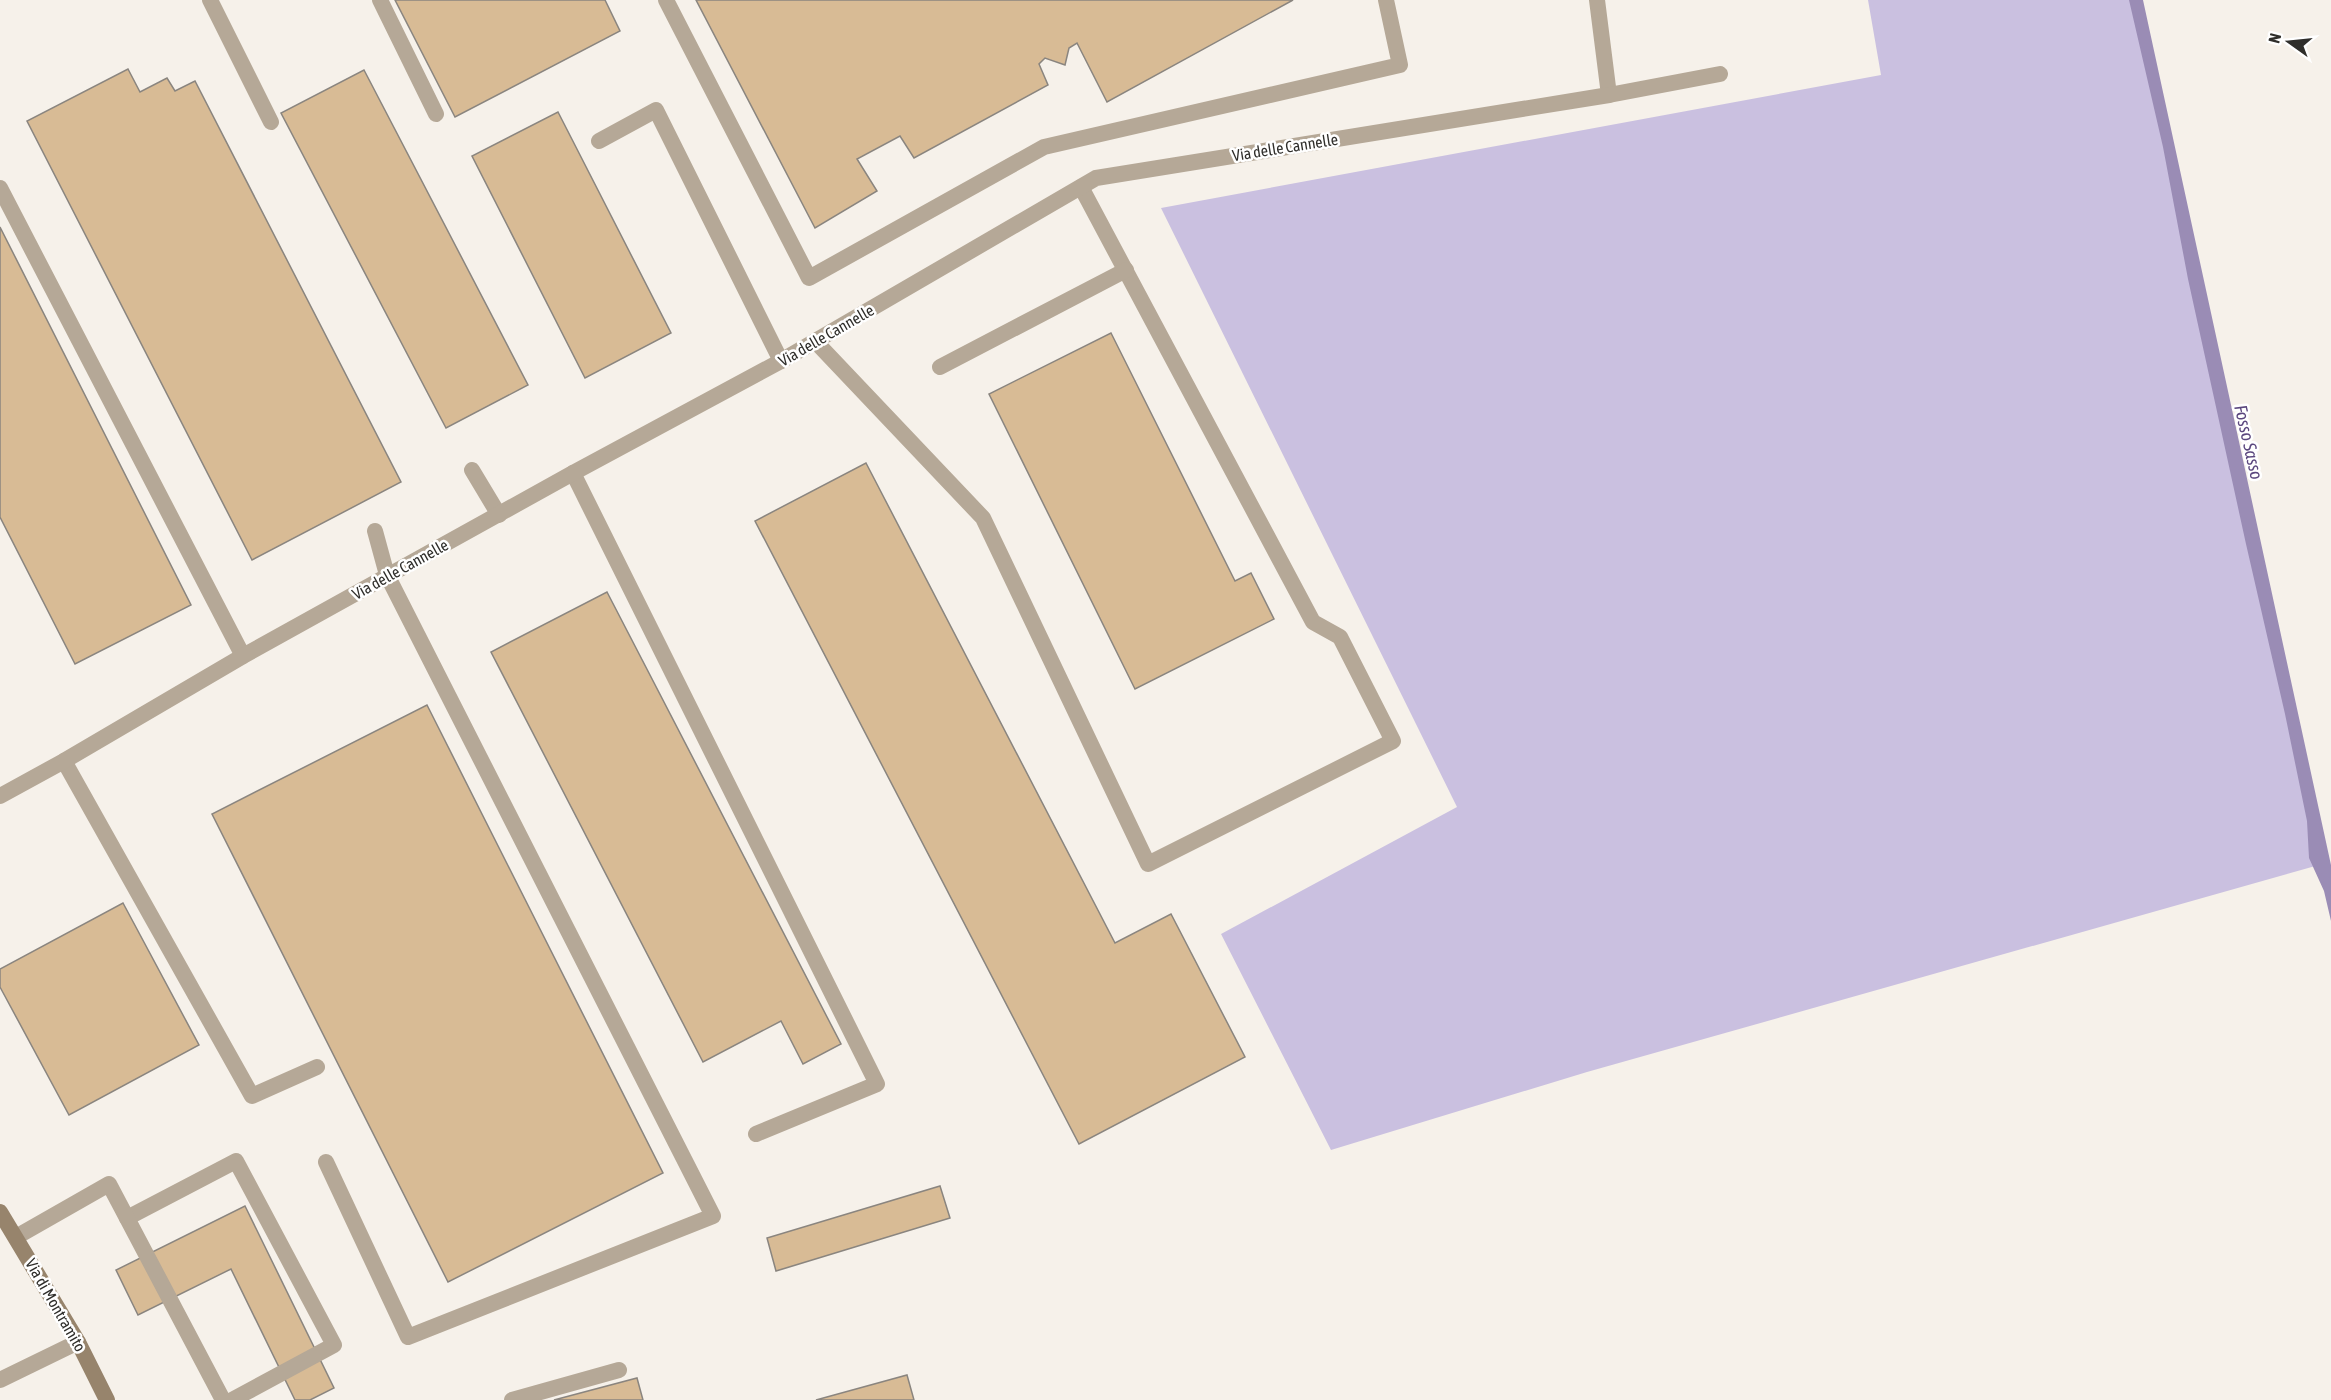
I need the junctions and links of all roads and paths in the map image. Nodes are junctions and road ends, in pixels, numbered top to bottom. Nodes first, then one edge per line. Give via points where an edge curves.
1 (210, 0) edge
2 (380, 0) edge
3 (666, 0) edge
4 (1386, 0) edge
5 (1597, 0) edge
6 (1720, 74) dead end
7 (1609, 95) junction
8 (436, 114) dead end
9 (271, 122) dead end
10 (599, 141) dead end
11 (1081, 187) junction
12 (0, 188) edge
13 (1126, 270) junction
14 (815, 341) junction
15 (781, 361) junction
16 (940, 367) dead end
17 (472, 470) dead end
18 (573, 473) junction
19 (499, 515) junction
20 (375, 531) dead end
21 (387, 575) junction
22 (243, 656) junction
23 (64, 762) junction
24 (0, 796) edge
25 (317, 1066) dead end
26 (756, 1134) dead end
27 (326, 1162) dead end
28 (0, 1212) edge
29 (127, 1218) junction
30 (16, 1237) junction
31 (78, 1342) junction
32 (619, 1370) dead end
33 (0, 1380) edge
34 (107, 1400) edge
35 (224, 1400) edge
36 (232, 1400) edge
37 (512, 1400) edge

1 - 9 street
2 - 8 street
3 - 4 street via 809,278 1044,147 1400,65
5 - 7 street
6 - 7 street, Via delle Cannelle
7 - 11 street, Via delle Cannelle via 1096,178
10 - 15 street via 656,110
11 - 13 street
11 - 14 street, Via delle Cannelle
12 - 22 street
13 - 14 street via 1313,622 1340,637 1392,741 1148,864 983,518
13 - 16 street
14 - 15 street, Via delle Cannelle
15 - 18 street, Via delle Cannelle
17 - 19 street
18 - 19 street, Via delle Cannelle
18 - 26 street via 877,1084
19 - 21 street, Via delle Cannelle
20 - 21 street
21 - 22 street, Via delle Cannelle
21 - 27 street via 713,1216 408,1337
22 - 23 street, Via delle Cannelle
23 - 24 street, Via delle Cannelle
23 - 25 street via 252,1096
28 - 30 main road, Via di Montramito
29 - 30 street via 109,1184
29 - 35 street
29 - 36 street via 236,1161 334,1345
30 - 31 main road, Via di Montramito
31 - 33 street
31 - 34 main road, Via di Montramito
32 - 37 street

